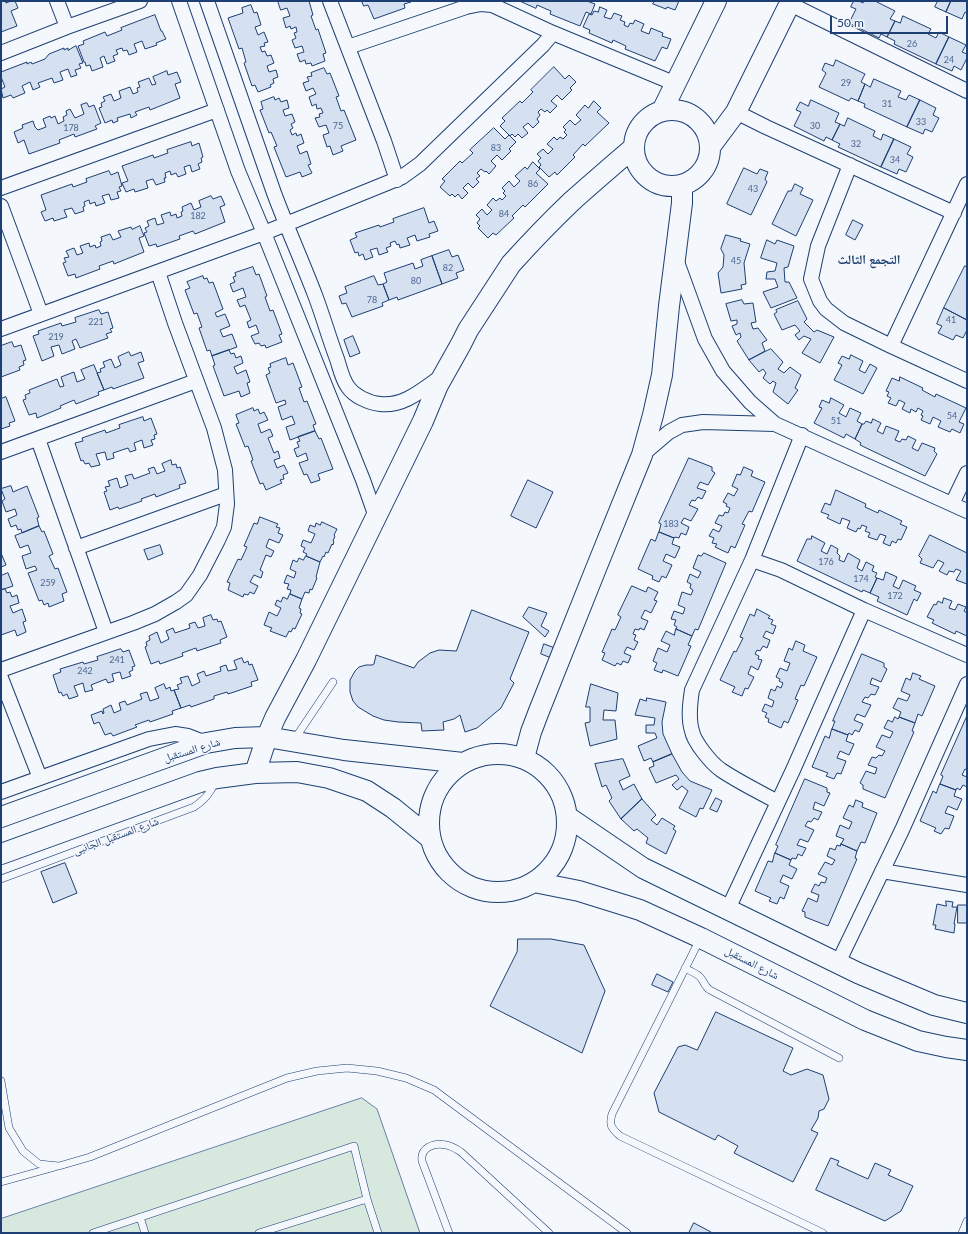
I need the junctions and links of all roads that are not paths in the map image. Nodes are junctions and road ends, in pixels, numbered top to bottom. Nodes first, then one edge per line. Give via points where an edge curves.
1 (58, 1) edge
2 (140, 1) edge
3 (179, 1) edge
4 (207, 1) edge
5 (330, 1) edge
6 (716, 1) edge
7 (790, 3) edge
8 (67, 27) junction
9 (553, 33) junction
10 (348, 47) junction
11 (1, 53) edge
12 (676, 84) junction
13 (967, 91) edge
14 (217, 110) junction
15 (662, 111) junction
16 (736, 112) junction
17 (710, 147) junction
18 (633, 148) junction
19 (850, 165) junction
20 (397, 180) junction
21 (682, 184) junction
22 (967, 184) edge
23 (1, 188) edge
24 (1, 206) edge
25 (954, 213) junction
26 (285, 224) junction
27 (264, 233) junction
28 (676, 260) junction
29 (158, 272) junction
30 (41, 314) junction
31 (1, 329) edge
32 (891, 346) junction
33 (444, 374) junction
34 (196, 381) junction
35 (967, 381) edge
36 (775, 424) junction
37 (802, 435) junction
38 (38, 439) junction
39 (1, 452) edge
40 (642, 456) junction
41 (967, 473) edge
42 (226, 494) junction
43 (952, 504) junction
44 (967, 510) edge
45 (376, 517) junction
46 (76, 548) junction
47 (752, 560) junction
48 (864, 610) junction
49 (106, 632) junction
50 (967, 655) edge
51 (1, 670) edge
52 (1, 678) edge
53 (333, 682) dead end
54 (967, 684) edge
55 (267, 736) junction
56 (294, 741) junction
57 (206, 744) junction
58 (524, 758) junction
59 (463, 763) junction
60 (254, 773) junction
61 (40, 778) junction
62 (218, 778) junction
63 (1, 792) edge
64 (778, 802) junction
65 (1, 817) edge
66 (568, 817) junction
67 (430, 838) junction
68 (1, 854) edge
69 (882, 871) junction
70 (1, 879) edge
71 (534, 882) junction
72 (967, 885) edge
73 (728, 909) junction
74 (701, 938) junction
75 (838, 963) junction
76 (685, 968) junction
77 (967, 1013) edge
78 (967, 1050) edge
79 (839, 1058) dead end
80 (1, 1081) edge
81 (59, 1166) junction
82 (1, 1182) edge
83 (367, 1199) junction
84 (140, 1217) junction
85 (967, 1221) edge
86 (93, 1233) edge
87 (145, 1233) edge
88 (259, 1233) edge
89 (378, 1233) edge
90 (449, 1233) edge
91 (549, 1233) edge
92 (627, 1233) edge
93 (823, 1233) edge
94 (962, 1233) edge

1 - 8 street
2 - 8 street
3 - 14 street
4 - 26 street
5 - 10 street
6 - 12 street
7 - 13 street
7 - 16 street
8 - 11 street
9 - 10 street via 492,5 481,4
9 - 12 street
9 - 20 street via 538,51 420,164
10 - 20 street
12 - 15 street
14 - 23 street
14 - 27 street via 238,172
15 - 17 street via 682,110 699,120 705,128
15 - 18 street via 652,115 641,125 636,133
16 - 17 street
16 - 19 street
17 - 21 street via 709,157 699,175
18 - 21 street via 636,163 647,177 662,185
18 - 33 street via 540,232 511,264 468,330
19 - 25 street
19 - 32 street via 818,246 812,280 826,309 844,323
20 - 26 street
21 - 28 street
22 - 25 street
24 - 30 street
25 - 32 street
26 - 27 street
26 - 33 street via 314,294 341,371 354,394 379,404 395,404 407,400
27 - 29 street
27 - 45 street
28 - 36 street via 705,339 723,371 750,402
28 - 40 street via 662,375
29 - 30 street
29 - 34 street
30 - 31 street
32 - 35 street
33 - 45 street
34 - 38 street
34 - 42 street via 214,428 225,470
36 - 37 street
36 - 40 street via 703,422 682,425 669,432
37 - 43 street
37 - 47 street
38 - 39 street
38 - 46 street
40 - 58 street via 539,711
41 - 43 street
42 - 46 street
42 - 49 street via 224,527 200,575 186,595 155,614
43 - 44 street
45 - 55 street
46 - 49 street
47 - 48 street via 781,570
47 - 64 street via 692,690 691,730 696,741 720,769
48 - 50 street
48 - 64 street
49 - 51 street
52 - 61 street
53 - 56 lane
54 - 69 street
55 - 56 street, شارع المستقبل
55 - 57 street, شارع المستقبل via 235,738
55 - 60 street
56 - 59 street, شارع المستقبل via 344,750
57 - 61 street via 188,736 175,734 149,739
57 - 65 street, شارع المستقبل
58 - 59 street via 509,754 493,754 478,756
58 - 66 street via 549,775 558,787
59 - 67 street via 444,779 436,791 428,821
60 - 62 street
60 - 67 street via 297,772 329,778 367,791
61 - 63 street
62 - 68 street via 200,782
62 - 70 lane, شارع المستقبل الجانبى via 212,791 194,807
64 - 73 street
66 - 71 street via 565,842 559,856 550,869
66 - 73 street via 643,868
67 - 71 street via 434,851 449,873 474,888 489,892 505,892 520,889
69 - 72 street
69 - 75 street
71 - 74 street, شارع المستقبل via 579,891 640,910
73 - 75 street
74 - 76 lane
74 - 78 street, شارع المستقبل via 865,1020 918,1041
75 - 77 street via 934,1006
76 - 79 lane via 699,975 710,990
76 - 93 lane via 612,1114 610,1122 613,1130 620,1136
80 - 81 lane via 9,1128 23,1151 39,1164
81 - 82 lane
81 - 92 lane via 90,1157 287,1078 316,1071 347,1068 377,1071 406,1078 434,1090
83 - 84 lane via 354,1146
83 - 88 lane
83 - 89 lane
84 - 86 lane
84 - 87 lane
85 - 94 lane
90 - 91 lane via 421,1156 427,1148 438,1144 454,1147 461,1152

